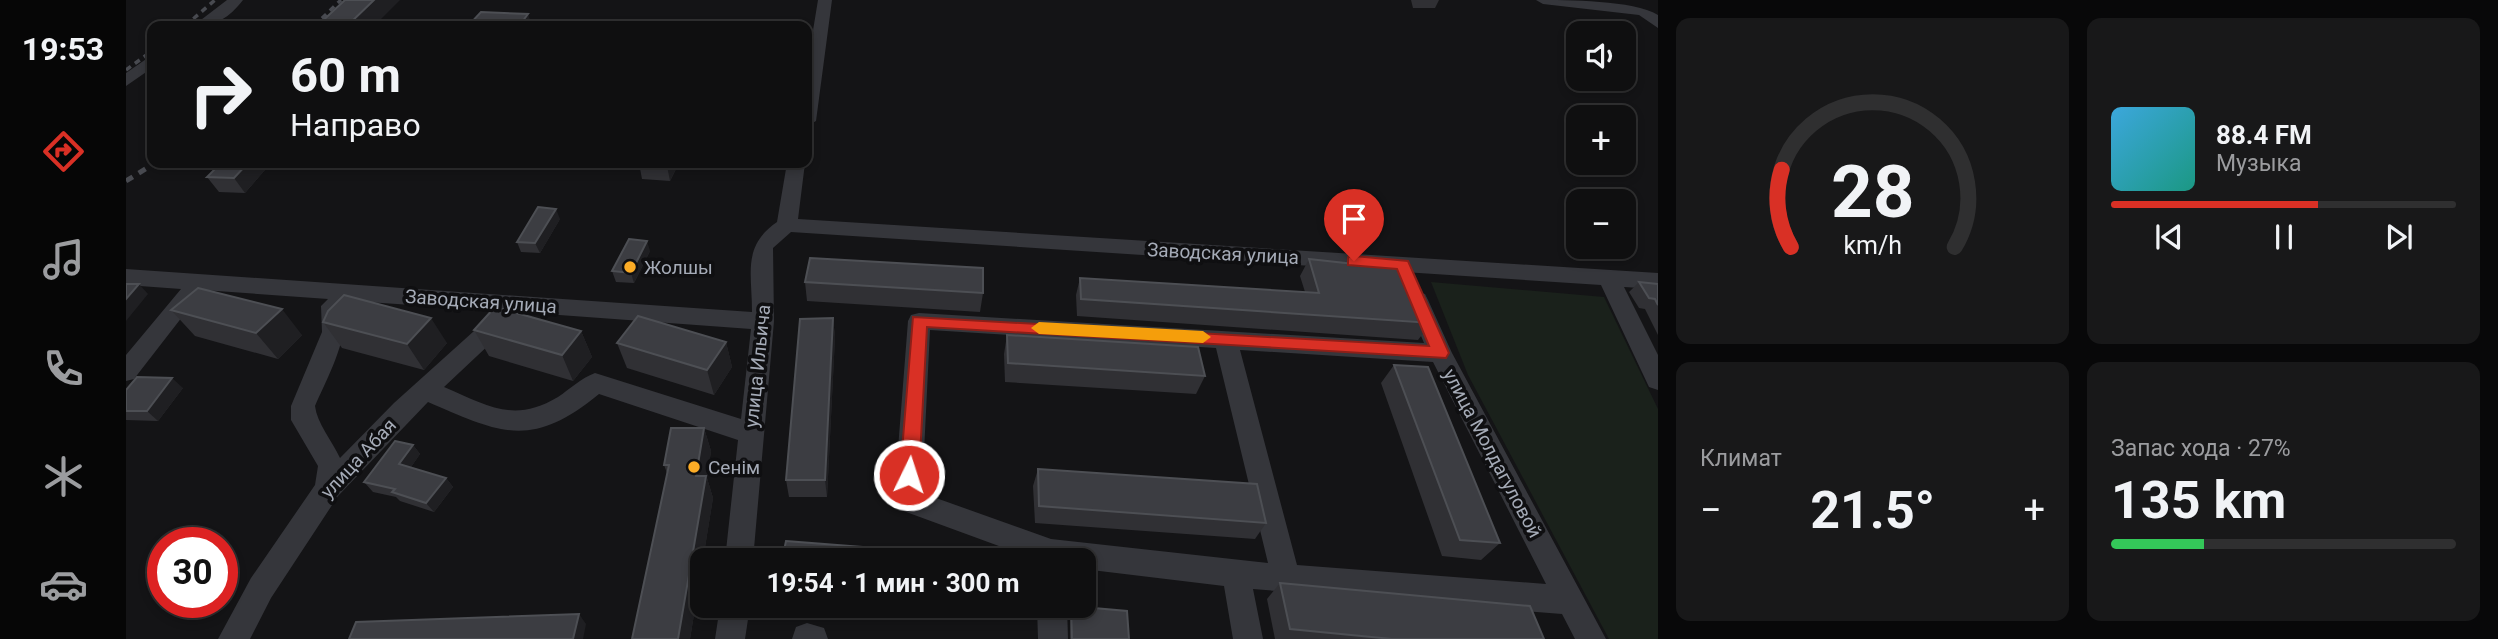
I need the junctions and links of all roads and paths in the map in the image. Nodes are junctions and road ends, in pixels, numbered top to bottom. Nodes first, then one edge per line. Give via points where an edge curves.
1 (236, 0) edge
2 (825, 0) edge
3 (1543, 0) edge
4 (211, 21) edge
5 (1658, 23) edge
6 (147, 64) edge
7 (126, 81) edge
8 (812, 87) edge
9 (795, 168) edge
10 (787, 225) junction
11 (1403, 264) junction
12 (126, 277) edge
13 (1609, 278) junction
14 (1658, 281) edge
15 (199, 282) junction
16 (333, 290) junction
17 (516, 304) junction
18 (763, 321) junction
19 (1225, 338) junction
20 (1440, 353) junction
21 (126, 372) edge
22 (1658, 380) edge
23 (425, 390) junction
24 (750, 433) junction
25 (328, 488) junction
26 (740, 548) edge
27 (1031, 548) edge
28 (1096, 560) edge
29 (1236, 574) junction
30 (1286, 578) junction
31 (1570, 600) junction
32 (733, 618) edge
33 (1053, 618) edge
34 (233, 639) edge
35 (730, 639) edge
36 (1054, 639) edge
37 (1248, 639) edge
38 (1591, 639) edge

1 - 4 street
2 - 8 street
3 - 5 street via 1643,11
6 - 7 street
9 - 10 street
10 - 11 street, Заводская улица
10 - 18 street, улица Ильича via 763,247
11 - 13 street, Заводская улица
11 - 20 street, улица Молдагуловой
12 - 15 street, Заводская улица
13 - 14 street, Заводская улица
13 - 22 street
15 - 16 street, Заводская улица
15 - 21 street
16 - 17 street, Заводская улица
16 - 25 street via 334,332 303,406 304,420 331,466
17 - 18 street, Заводская улица
17 - 23 street, улица Абая
18 - 24 street, улица Ильича
19 - 20 street
19 - 27 street via 919,321 908,500
19 - 30 street
20 - 31 street, улица Молдагуловой
23 - 24 street via 508,422 553,410 595,383
23 - 25 street, улица Абая
24 - 26 street, улица Ильича
25 - 34 street, улица Абая
28 - 29 street
29 - 30 street
29 - 37 street
30 - 31 street
31 - 38 street, улица Молдагуловой
32 - 35 street
33 - 36 street

